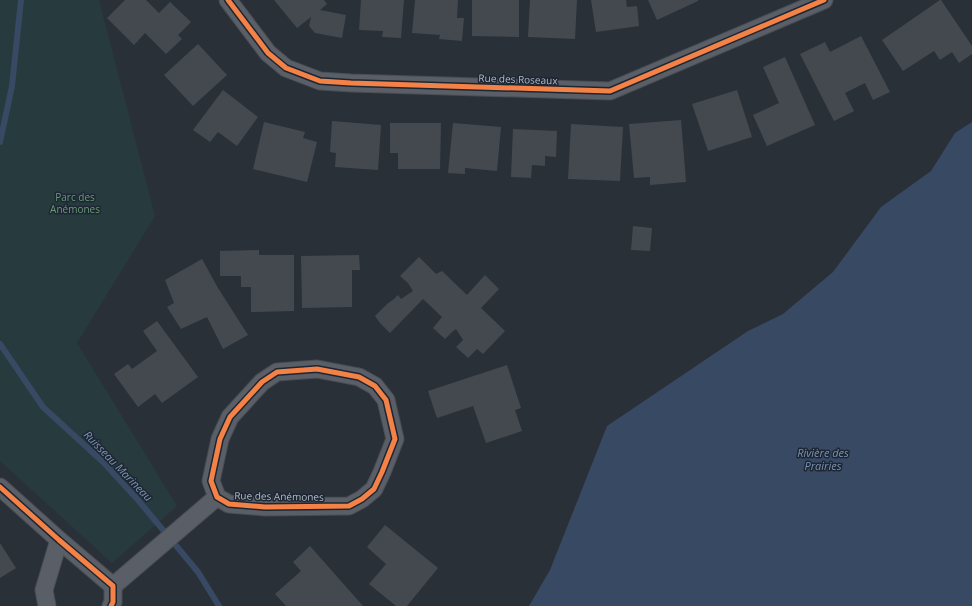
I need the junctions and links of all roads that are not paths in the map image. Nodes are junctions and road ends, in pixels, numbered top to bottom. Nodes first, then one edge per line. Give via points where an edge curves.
1 (228, 0) edge
2 (824, 0) edge
3 (0, 487) edge
4 (217, 497) junction
5 (59, 540) junction
6 (113, 586) junction
7 (47, 606) edge
8 (111, 606) edge

1 - 2 street, Rue des Roseaux via 268,53 286,68 320,81 610,91
3 - 5 street
4 - 4 street, Rue des Anémones via 229,504 265,507 349,506 362,499 374,489 394,439 386,400 375,386 359,377 317,369 277,372 262,382 230,417 220,439 211,481
4 - 6 street
5 - 6 street
5 - 7 street via 44,590
6 - 8 street

